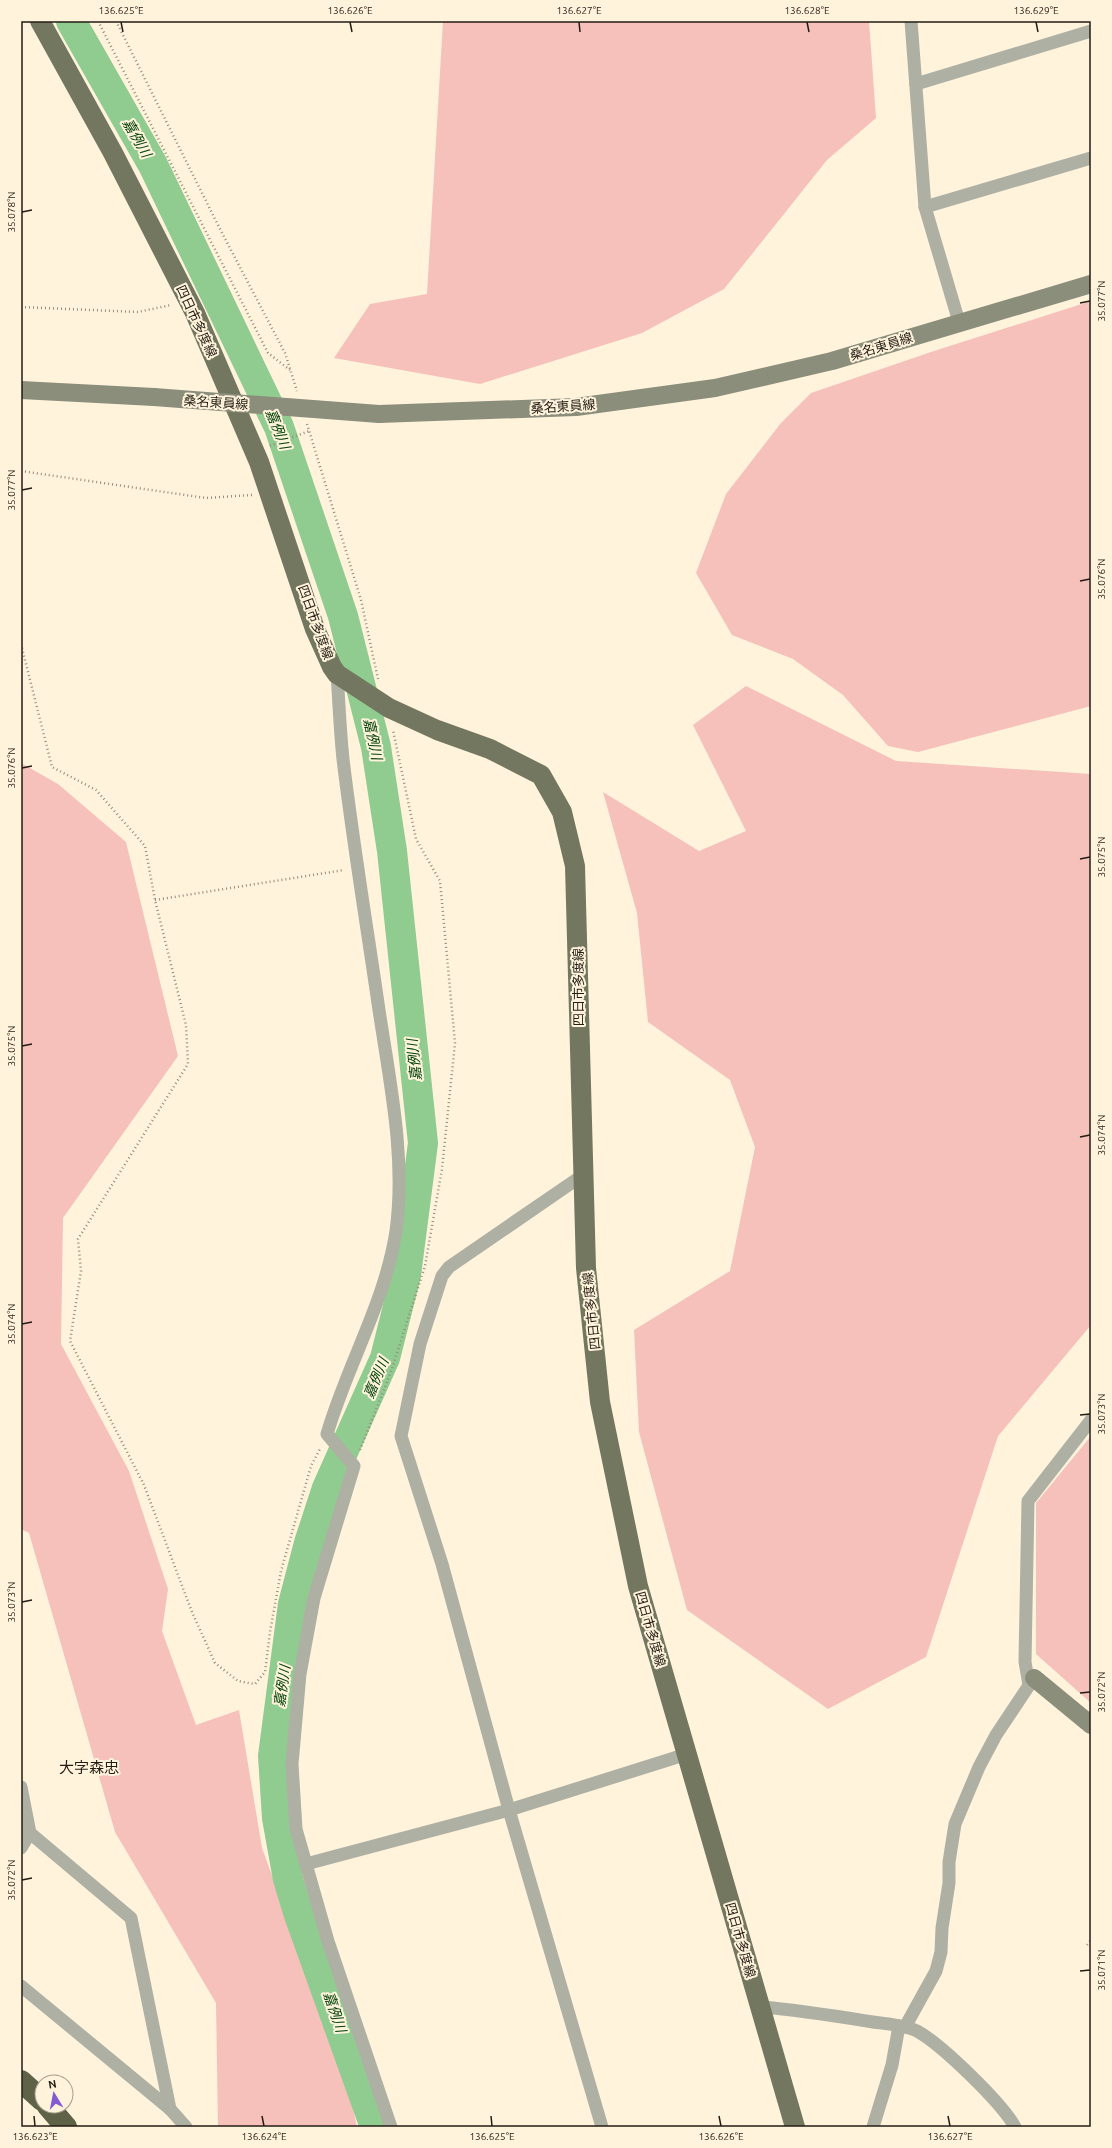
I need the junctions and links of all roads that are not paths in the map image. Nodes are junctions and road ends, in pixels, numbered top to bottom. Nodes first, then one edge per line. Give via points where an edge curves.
1 (40, 21) edge
2 (911, 21) edge
3 (1091, 32) edge
4 (916, 84) junction
5 (1091, 158) edge
6 (925, 207) junction
7 (1091, 284) edge
8 (959, 322) junction
9 (21, 390) edge
10 (336, 674) junction
11 (583, 1175) junction
12 (1091, 1420) edge
13 (1032, 1681) junction
14 (1091, 1725) edge
15 (688, 1754) junction
16 (21, 1787) edge
17 (509, 1810) junction
18 (26, 1832) edge
19 (21, 1848) edge
20 (306, 1864) junction
21 (21, 1986) edge
22 (761, 2006) junction
23 (902, 2027) junction
24 (21, 2081) edge
25 (34, 2093) edge
26 (170, 2109) junction
27 (55, 2114) edge
28 (66, 2127) edge
29 (186, 2127) edge
30 (390, 2127) edge
31 (602, 2127) edge
32 (795, 2127) edge
33 (873, 2127) edge
34 (1015, 2127) edge

1 - 10 main road, 四日市多度線 via 113,153 189,301 259,462 315,629
2 - 4 street
3 - 4 street
4 - 6 street
5 - 6 street
6 - 8 street
7 - 8 main road, 桑名東員線
8 - 9 main road, 桑名東員線, bridge via 832,361 715,388 576,407 379,414
10 - 11 main road, 四日市多度線 via 389,708 437,730 490,749 541,775 562,812 574,866
10 - 20 street via 343,759 391,1090 398,1154 399,1202 390,1261 380,1298 327,1434 354,1466 314,1598 300,1674 292,1764 296,1829
11 - 15 main road, 四日市多度線 via 586,1268 600,1402 638,1586
11 - 17 street via 449,1267 442,1276 420,1344 401,1436 442,1564
12 - 13 street via 1028,1501 1025,1662
13 - 14 main road
13 - 23 street via 996,1735 954,1824 941,1952 936,1971
15 - 17 street
15 - 22 main road, 四日市多度線
16 - 18 street
17 - 20 street
17 - 31 street
18 - 19 street
18 - 26 street via 132,1918
20 - 30 street via 328,1941
21 - 26 street
22 - 23 street
22 - 32 main road, 四日市多度線
23 - 33 street
23 - 34 street via 917,2031 937,2045 997,2104
24 - 25 highway
26 - 29 street
27 - 28 highway

